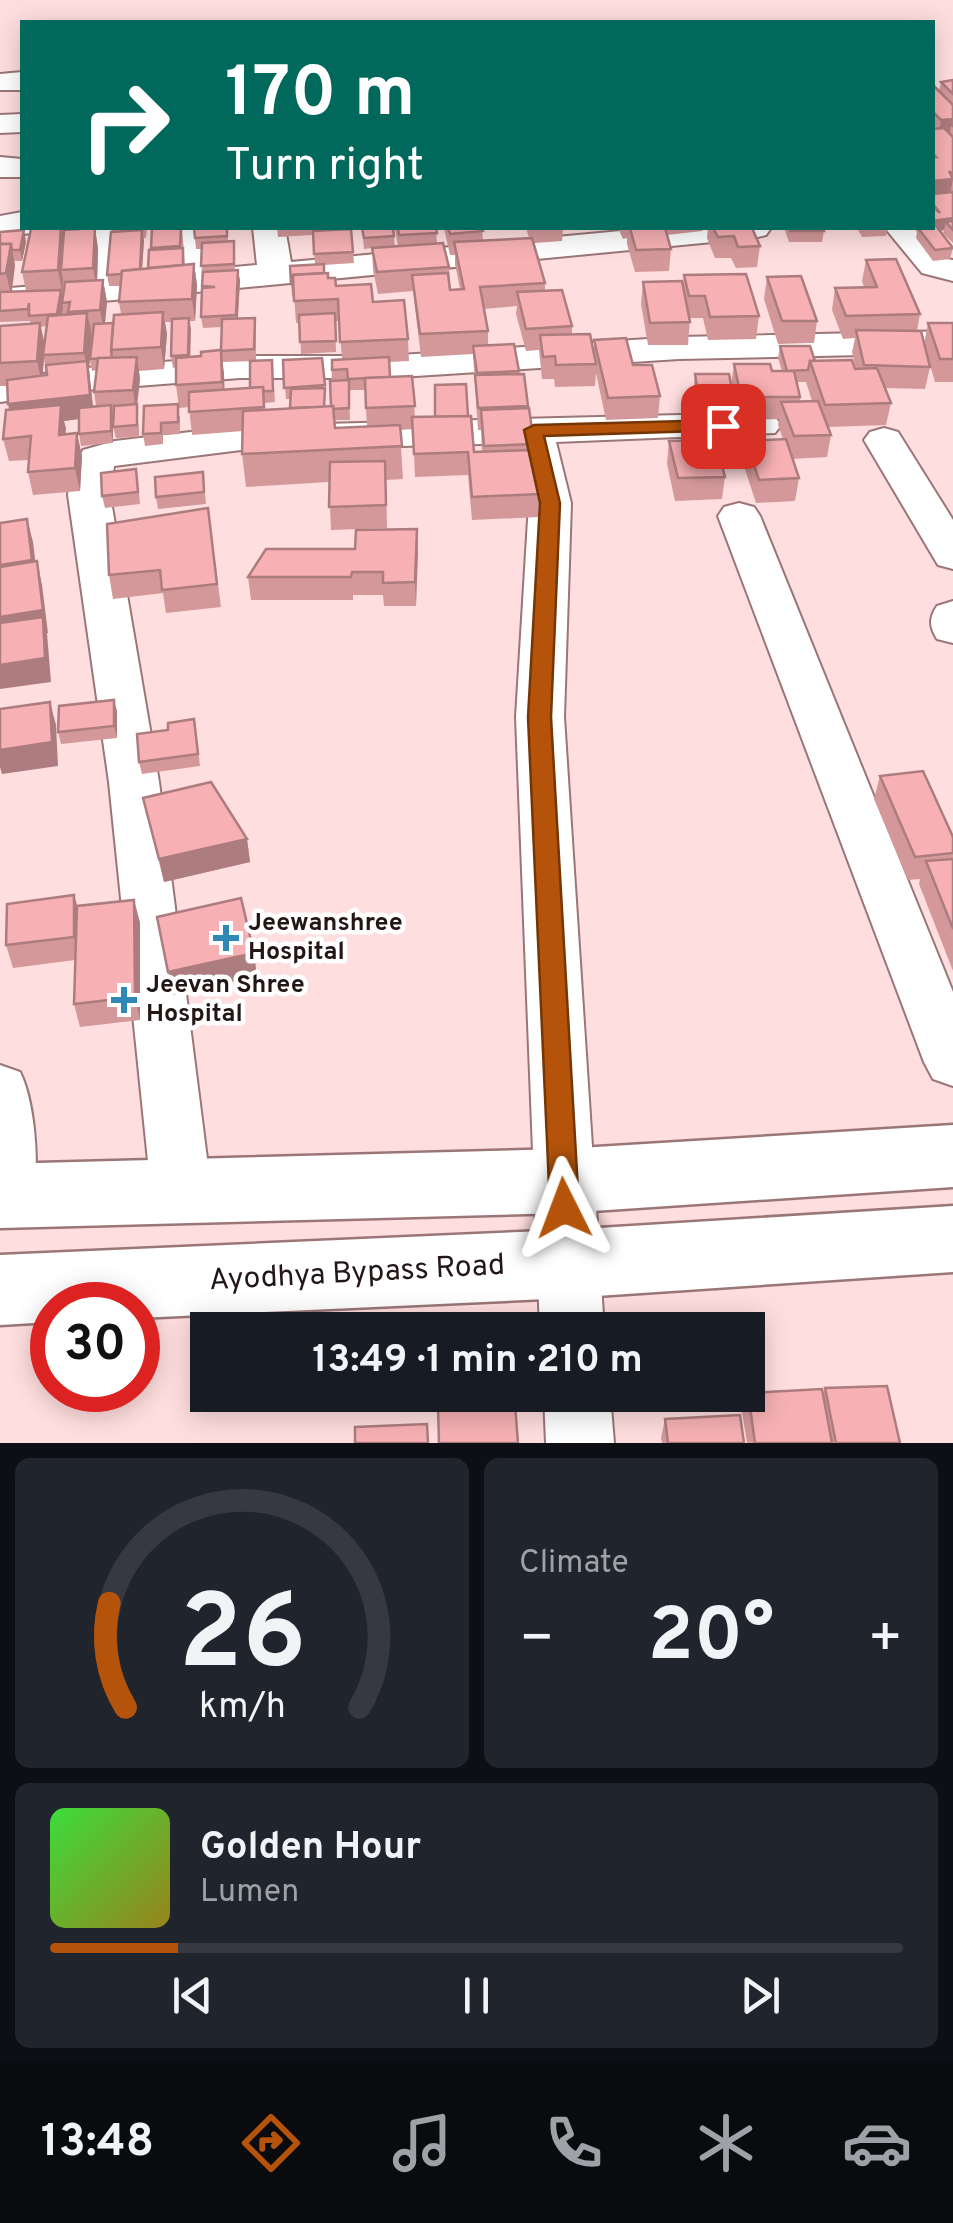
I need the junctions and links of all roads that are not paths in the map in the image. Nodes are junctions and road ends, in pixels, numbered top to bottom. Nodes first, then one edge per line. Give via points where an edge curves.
1 (28, 230) edge
2 (107, 230) edge
3 (190, 230) edge
4 (269, 230) edge
5 (708, 230) edge
6 (903, 230) edge
7 (522, 240) edge
8 (444, 244) edge
9 (953, 270) edge
10 (276, 276) junction
11 (198, 283) junction
12 (106, 292) junction
13 (10, 300) edge
14 (953, 342) edge
15 (0, 391) edge
16 (761, 425) dead end
17 (534, 430) junction
18 (884, 440) dead end
19 (740, 516) dead end
20 (953, 555) edge
21 (953, 616) edge
22 (953, 628) edge
23 (953, 1062) edge
24 (0, 1090) edge
25 (953, 1156) edge
26 (563, 1181) junction
27 (182, 1190) junction
28 (3, 1196) edge
29 (953, 1239) edge
30 (0, 1290) edge
31 (570, 1297) edge
32 (578, 1412) edge
33 (580, 1443) edge

1 - 13 street
2 - 12 street
3 - 11 street
4 - 10 street
5 - 7 street
6 - 9 street via 934,266
7 - 8 street
8 - 10 street
10 - 11 street
11 - 12 street
12 - 13 street
14 - 15 street via 240,367
16 - 17 street
17 - 26 street via 550,503 540,717
17 - 27 street via 241,438 97,458 89,496 134,782
18 - 20 street
19 - 23 street
21 - 22 street
24 - 28 street
25 - 26 main road
26 - 27 main road
26 - 31 street
27 - 28 main road
29 - 31 main road, Ayodhya Bypass Road
30 - 31 main road, Ayodhya Bypass Road
32 - 33 street

